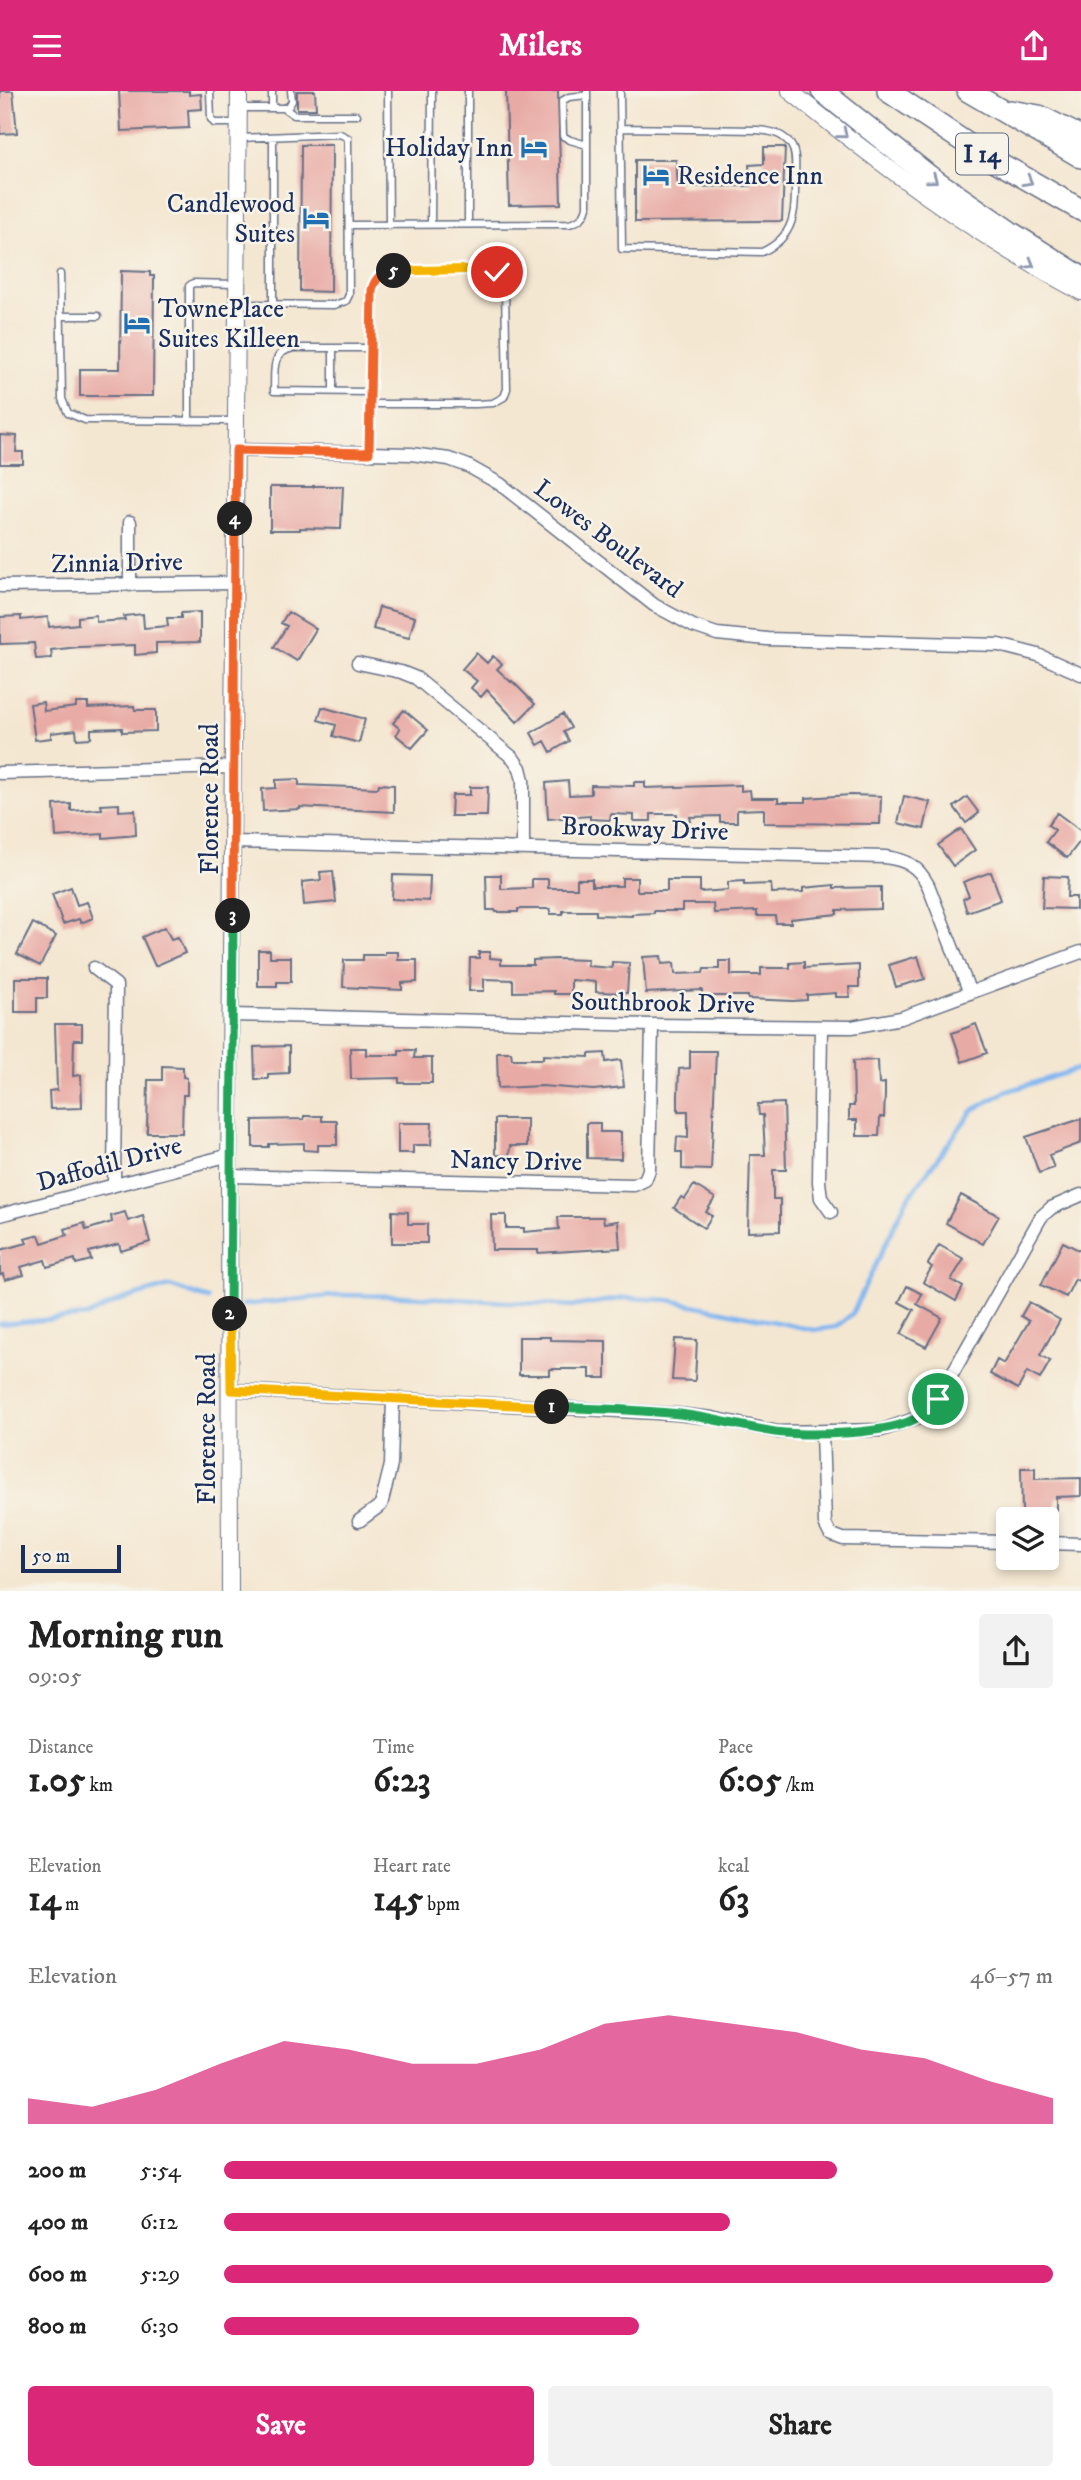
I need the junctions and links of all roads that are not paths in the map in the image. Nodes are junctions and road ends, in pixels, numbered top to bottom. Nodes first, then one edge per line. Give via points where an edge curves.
1 (210, 91) edge
2 (239, 91) edge
3 (272, 91) edge
4 (291, 91) edge
5 (388, 91) edge
6 (432, 91) edge
7 (468, 91) edge
8 (620, 91) edge
9 (790, 91) edge
10 (822, 91) edge
11 (888, 91) edge
12 (968, 91) edge
13 (587, 93) edge
14 (272, 108) junction
15 (284, 108) junction
16 (994, 108) junction
17 (357, 115) dead end
18 (239, 123) junction
19 (621, 128) junction
20 (1081, 137) edge
21 (274, 138) junction
22 (587, 145) junction
23 (1081, 157) edge
24 (1081, 211) edge
25 (431, 224) junction
26 (468, 224) junction
27 (349, 225) junction
28 (389, 226) junction
29 (60, 274) dead end
30 (1081, 277) edge
31 (237, 284) junction
32 (1081, 292) edge
33 (237, 304) junction
34 (273, 304) junction
35 (61, 316) junction
36 (98, 316) dead end
37 (371, 348) junction
38 (333, 349) junction
39 (333, 390) junction
40 (370, 392) junction
41 (370, 404) junction
42 (189, 421) junction
43 (236, 421) junction
44 (236, 450) junction
45 (369, 453) junction
46 (130, 522) dead end
47 (234, 583) junction
48 (130, 585) junction
49 (0, 586) edge
50 (358, 663) dead end
51 (1081, 674) edge
52 (233, 767) junction
53 (0, 773) edge
54 (233, 842) junction
55 (523, 847) junction
56 (1081, 952) edge
57 (94, 968) dead end
58 (970, 993) junction
59 (232, 1015) junction
60 (652, 1025) junction
61 (821, 1028) junction
62 (230, 1155) junction
63 (229, 1176) junction
64 (114, 1185) junction
65 (1081, 1195) edge
66 (831, 1212) dead end
67 (0, 1215) edge
68 (231, 1390) junction
69 (393, 1399) junction
70 (822, 1432) junction
71 (359, 1521) dead end
72 (996, 1542) edge
73 (1059, 1543) edge
74 (1081, 1544) edge
75 (230, 1591) edge

1 - 18 lane via 214,123
2 - 18 street, Florence Road
3 - 14 lane
4 - 15 lane via 292,101
5 - 28 lane
6 - 25 lane
7 - 26 lane
8 - 19 lane
9 -> 32 street via 875,160 984,237
10 -> 30 highway via 930,177
11 -> 24 highway, I 14
12 - 16 highway, I 14
13 - 22 lane
13 - 22 lane via 562,101 563,136
14 - 15 lane
14 - 18 lane
15 - 17 lane via 293,115
16 - 20 highway via 1039,116
16 - 23 highway, I 14
18 - 21 lane
18 - 31 street, Florence Road
19 - 19 lane via 622,249 762,252 791,226 795,154 782,136 757,130
21 - 27 lane via 340,134 348,138
21 - 34 lane
22 - 26 lane via 587,207 578,222
25 - 26 lane
25 - 28 lane
27 - 28 lane
27 - 34 lane via 346,301 334,305
29 - 35 lane
31 - 33 street, Florence Road
31 - 42 lane via 189,286
33 - 34 lane
33 - 43 street, Florence Road
35 - 36 lane
35 - 42 lane via 62,399 68,413 85,420
37 - 38 lane
37 - 40 lane
37 - 41 lane via 372,290 380,275 489,269 502,278 504,397 476,404
38 - 39 lane
38 - 39 lane via 282,351 277,357 275,391
39 - 40 lane
40 - 41 lane
41 - 45 lane
42 - 43 lane
43 - 44 street, Florence Road
44 - 45 street, Lowes Boulevard
44 - 47 street, Florence Road
45 - 51 street, Lowes Boulevard via 430,455 484,474 654,605 718,634 999,645 1038,655
46 - 48 street
47 - 48 street, Zinnia Drive
47 - 52 street, Florence Road
48 - 49 street, Zinnia Drive
50 - 55 street via 416,678 513,758 523,780
52 - 53 street
52 - 54 street, Florence Road
54 - 55 street, Brookway Drive
54 - 59 street, Florence Road
55 - 58 street, Brookway Drive via 900,859 912,864 928,885
56 - 58 street, Southbrook Drive
57 - 64 street via 116,985
58 - 61 street, Southbrook Drive via 901,1017
59 - 60 street, Southbrook Drive
59 - 62 street, Florence Road
60 - 61 street, Southbrook Drive
60 - 63 street, Nancy Drive via 649,1170 645,1180 634,1185
61 - 66 street via 819,1181 821,1198
62 - 63 street, Florence Road
62 - 64 street, Daffodil Drive
63 - 68 street, Florence Road
64 - 67 street, Daffodil Drive
65 - 70 street via 1051,1207 1041,1217 938,1399 917,1418 899,1426
68 - 69 street
68 - 75 street, Florence Road
69 - 70 street via 676,1413 778,1432
69 - 71 street via 391,1465 381,1505
70 - 72 street via 825,1524 830,1534 843,1539
73 - 74 street

